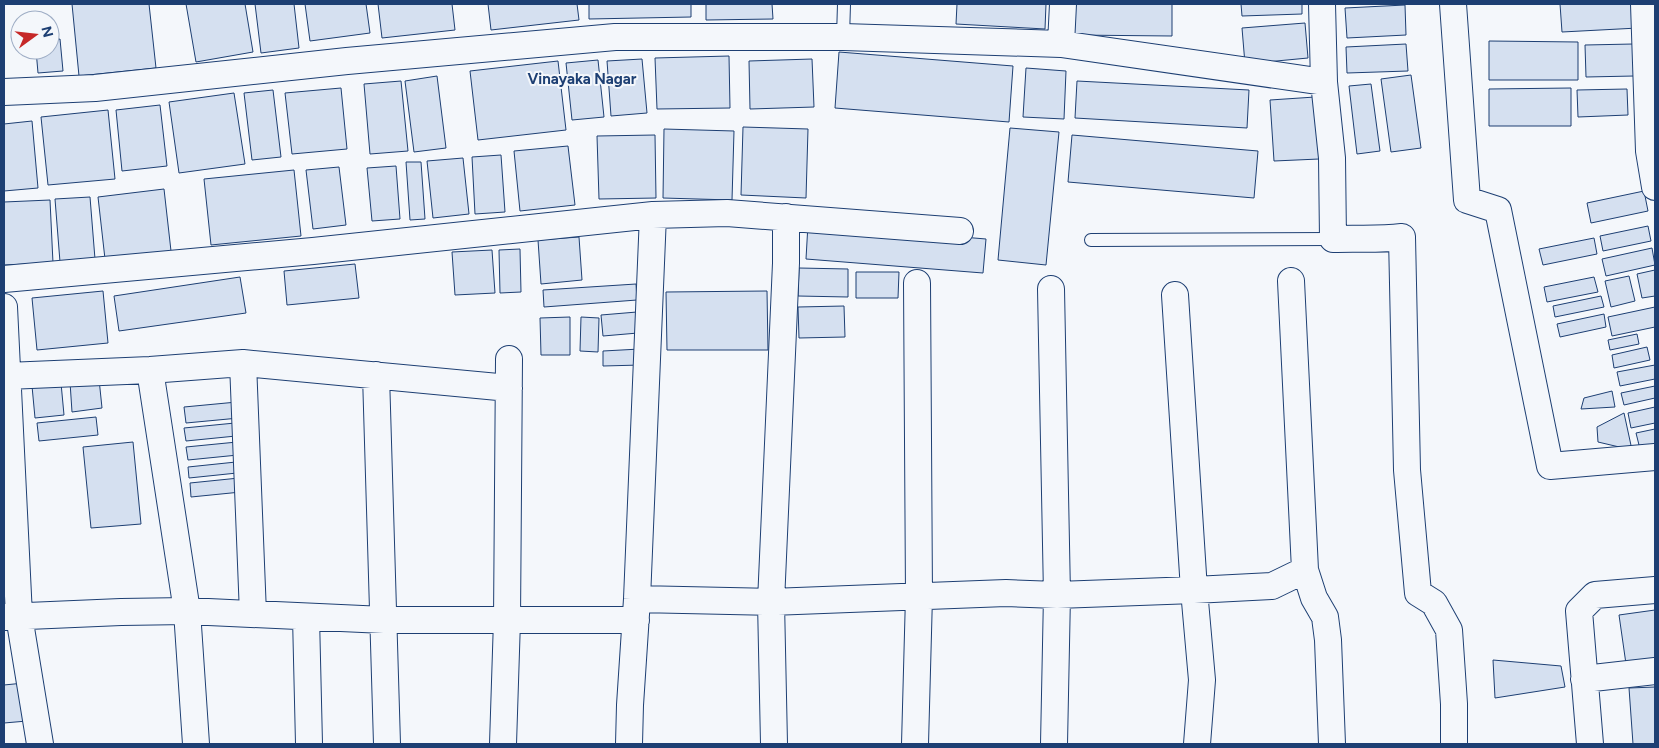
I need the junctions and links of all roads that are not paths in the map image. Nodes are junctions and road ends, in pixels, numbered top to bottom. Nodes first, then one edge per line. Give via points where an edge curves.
1 (844, 4) edge
2 (1063, 4) edge
3 (1322, 4) edge
4 (1453, 4) edge
5 (1644, 4) edge
6 (843, 37) junction
7 (1061, 44) junction
8 (1324, 82) junction
9 (4, 92) edge
10 (1655, 187) edge
11 (653, 215) junction
12 (786, 217) junction
13 (960, 231) dead end
14 (1333, 239) junction
15 (1091, 240) dead end
16 (4, 278) edge
17 (1291, 281) dead end
18 (918, 284) dead end
19 (1051, 289) dead end
20 (1175, 295) dead end
21 (4, 307) edge
22 (509, 359) dead end
23 (243, 363) junction
24 (150, 370) junction
25 (376, 375) junction
26 (7, 376) junction
27 (509, 388) junction
28 (1655, 457) edge
29 (1305, 570) junction
30 (1194, 590) junction
31 (1655, 590) edge
32 (1057, 595) junction
33 (918, 596) junction
34 (771, 602) junction
35 (637, 610) junction
36 (186, 611) junction
37 (253, 614) junction
38 (12, 617) edge
39 (306, 617) junction
40 (384, 620) junction
41 (507, 620) junction
42 (1655, 671) edge
43 (1584, 679) junction
44 (40, 744) edge
45 (196, 744) edge
46 (308, 744) edge
47 (387, 744) edge
48 (502, 744) edge
49 (629, 744) edge
50 (774, 744) edge
51 (915, 744) edge
52 (1054, 744) edge
53 (1197, 744) edge
54 (1332, 744) edge
55 (1454, 744) edge
56 (1590, 744) edge

1 - 6 lane
2 - 7 street
3 - 8 street
4 - 28 street via 1467,200 1498,210 1550,466
5 - 10 street via 1649,151
6 - 7 street
6 - 9 street via 615,37 95,88
7 - 8 street
8 - 14 street via 1332,158
11 - 12 street via 727,213
11 - 16 street via 313,251
11 - 35 street
12 - 13 street
12 - 34 street
14 - 15 lane
14 - 55 street via 1402,237 1407,470 1418,593 1434,603 1449,630
17 - 29 street
18 - 33 street
19 - 32 street
20 - 30 street
21 - 26 street
22 - 27 street
23 - 24 street
23 - 25 street
23 - 37 street
24 - 26 street
24 - 36 street
25 - 27 street
25 - 40 street
26 - 38 street
27 - 41 street
29 - 30 street via 1272,586
29 - 54 street via 1314,598 1325,617
30 - 32 street
30 - 53 street via 1202,680
31 - 43 street via 1595,595 1579,611
32 - 33 street
32 - 52 street
33 - 34 street
33 - 51 street
34 - 35 street
34 - 50 street
35 - 41 street
35 - 49 street
36 - 37 street
36 - 38 street
36 - 45 street
37 - 39 street
38 - 44 street
39 - 40 street
39 - 46 street
40 - 41 street
40 - 47 street
41 - 48 street
42 - 43 street
43 - 56 street

